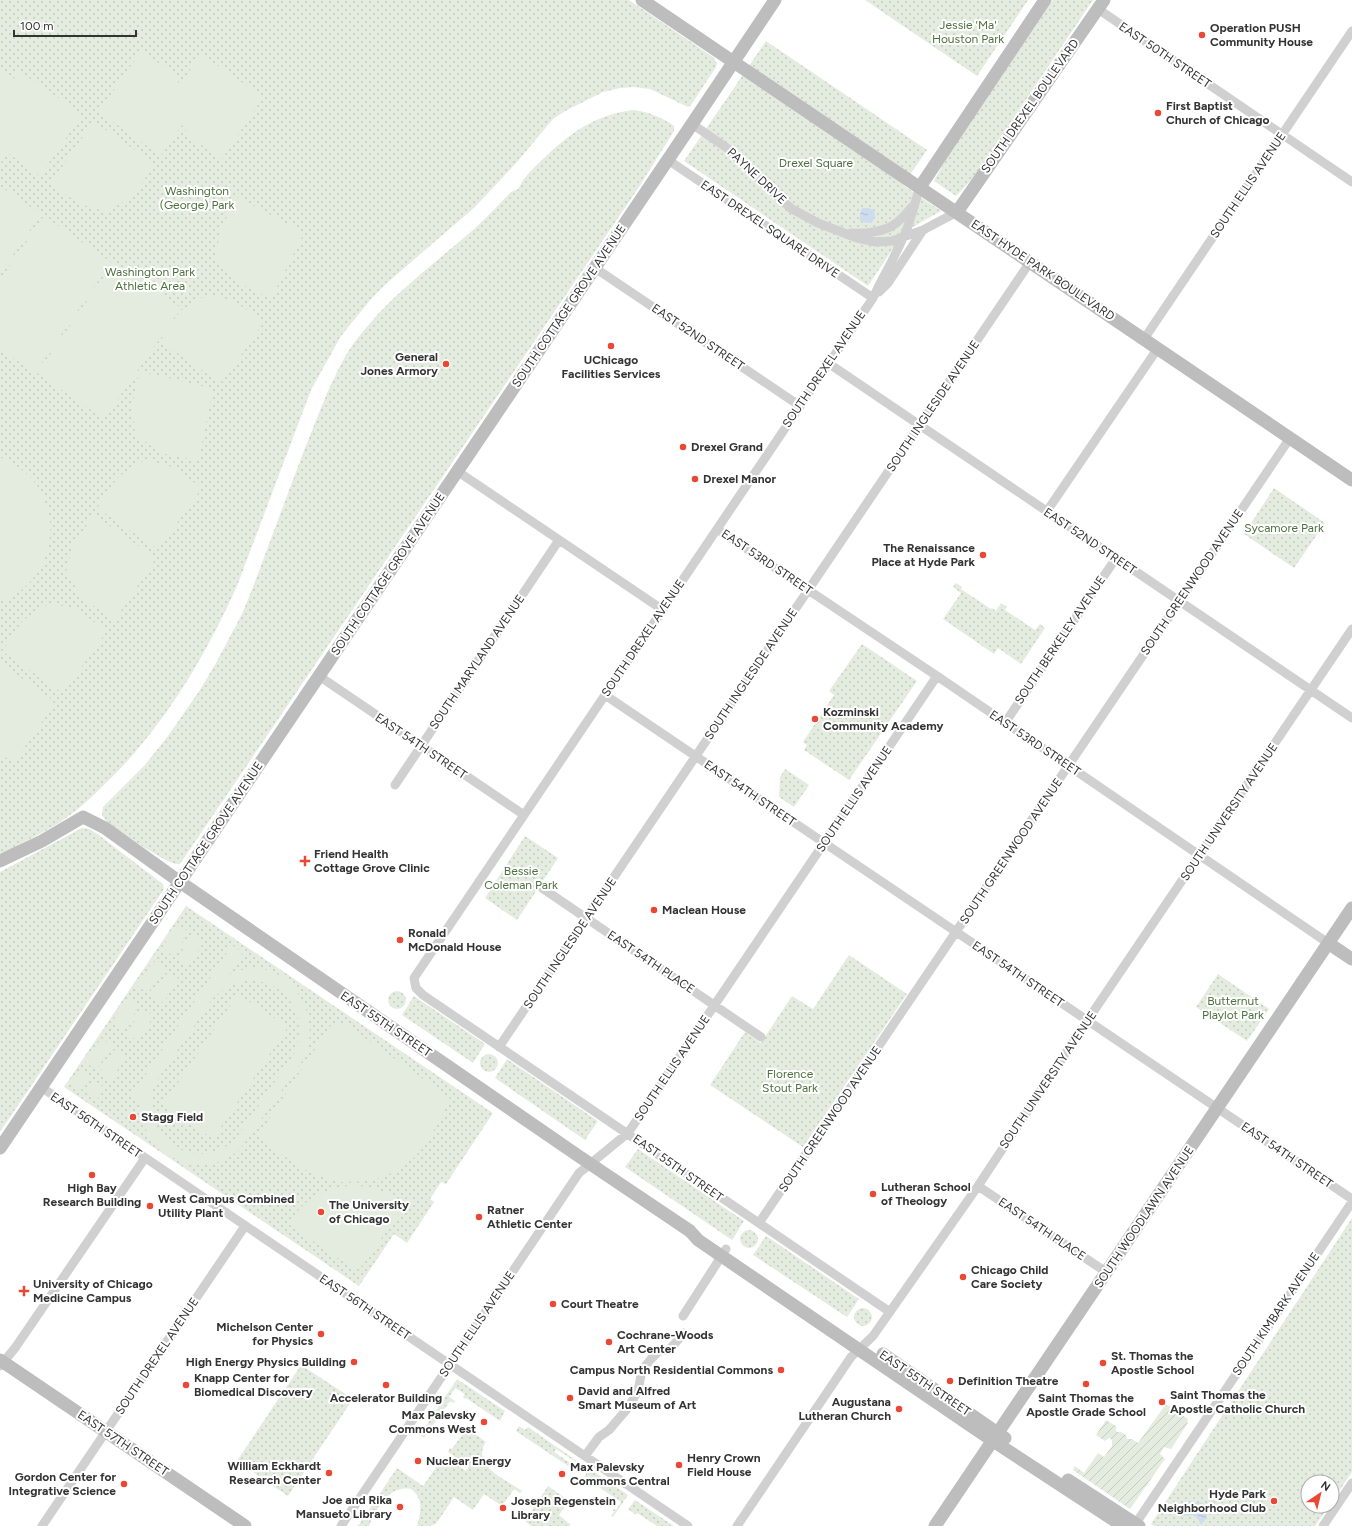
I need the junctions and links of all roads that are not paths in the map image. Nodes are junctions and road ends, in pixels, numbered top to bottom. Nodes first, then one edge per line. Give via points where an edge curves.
1 (642, 0) edge
2 (775, 0) edge
3 (1045, 0) edge
4 (1101, 5) edge
5 (1352, 31) edge
6 (734, 61) junction
7 (692, 124) junction
8 (1282, 134) junction
9 (668, 160) junction
10 (1352, 182) edge
11 (920, 187) junction
12 (914, 205) junction
13 (957, 212) junction
14 (894, 225) joint
15 (923, 230) junction
16 (846, 233) junction
17 (903, 238) junction
18 (1030, 262) junction
19 (595, 268) junction
20 (872, 298) junction
21 (1144, 339) junction
22 (1158, 348) junction
23 (828, 363) junction
24 (800, 406) junction
25 (920, 425) junction
26 (1290, 438) junction
27 (457, 471) junction
28 (1350, 475) edge
29 (1046, 511) junction
30 (717, 528) junction
31 (559, 540) junction
32 (1116, 558) junction
33 (808, 590) junction
34 (1179, 601) junction
35 (662, 610) junction
36 (1352, 629) edge
37 (319, 676) junction
38 (937, 676) junction
39 (1311, 690) junction
40 (605, 695) junction
41 (1352, 718) edge
42 (1005, 723) junction
43 (421, 746) junction
44 (696, 756) junction
45 (1068, 766) junction
46 (395, 785) dead end
47 (524, 815) junction
48 (824, 843) junction
49 (1200, 855) junction
50 (2, 862) edge
51 (180, 882) junction
52 (542, 888) dead end
53 (1352, 908) edge
54 (587, 918) junction
55 (956, 933) junction
56 (1328, 943) junction
57 (1352, 959) edge
58 (414, 978) joint
59 (714, 1005) junction
60 (1087, 1021) junction
61 (761, 1037) dead end
62 (499, 1047) junction
63 (41, 1087) junction
64 (1217, 1108) junction
65 (628, 1133) junction
66 (0, 1148) edge
67 (145, 1158) junction
68 (590, 1164) junction
69 (978, 1186) junction
70 (1352, 1199) edge
71 (1352, 1202) edge
72 (759, 1224) junction
73 (245, 1226) junction
74 (724, 1253) junction
75 (1106, 1272) junction
76 (890, 1312) junction
77 (683, 1316) dead end
78 (684, 1333) dead end
79 (863, 1346) junction
80 (1, 1362) edge
81 (450, 1364) junction
82 (106, 1431) junction
83 (995, 1437) junction
84 (585, 1456) junction
85 (1352, 1483) edge
86 (1133, 1525) edge
87 (42, 1526) edge
88 (245, 1526) edge
89 (341, 1526) edge
90 (688, 1526) edge
91 (737, 1526) edge
92 (935, 1526) edge
93 (1323, 1526) edge

1 - 6 street, EAST HYDE PARK BOULEVARD
2 - 6 street, SOUTH COTTAGE GROVE AVENUE
3 - 11 street
4 - 8 street, EAST 50TH STREET
4 - 13 street, SOUTH DREXEL BOULEVARD
5 - 8 street, SOUTH ELLIS AVENUE
6 - 7 street, SOUTH COTTAGE GROVE AVENUE
6 - 11 street, EAST HYDE PARK BOULEVARD
7 - 9 street, SOUTH COTTAGE GROVE AVENUE
7 - 16 street, PAYNE DRIVE via 727,148 792,209 818,223
8 - 10 street, EAST 50TH STREET
8 - 21 street, SOUTH ELLIS AVENUE
9 - 19 street, SOUTH COTTAGE GROVE AVENUE
9 - 20 street, EAST DREXEL SQUARE DRIVE
11 - 12 street, SOUTH DREXEL AVENUE
11 - 13 street, EAST HYDE PARK BOULEVARD
12 - 14 street, SOUTH DREXEL AVENUE
12 - 17 street, SOUTH DREXEL AVENUE
13 - 15 street, SOUTH DREXEL AVENUE
13 - 18 street, EAST HYDE PARK BOULEVARD
14 - 16 street, PAYNE DRIVE via 877,231
15 - 17 street, PAYNE DRIVE
15 - 20 street, SOUTH DREXEL AVENUE via 888,283
16 - 17 street, PAYNE DRIVE via 876,242
17 - 20 street, SOUTH DREXEL AVENUE
18 - 21 street, EAST HYDE PARK BOULEVARD
18 - 25 street, SOUTH INGLESIDE AVENUE
19 - 24 street, EAST 52ND STREET
19 - 27 street, SOUTH COTTAGE GROVE AVENUE
20 - 23 street, SOUTH DREXEL AVENUE
21 - 22 street, EAST HYDE PARK BOULEVARD
22 - 26 street, EAST HYDE PARK BOULEVARD
22 - 29 street
23 - 24 street, SOUTH DREXEL AVENUE
23 - 25 street, EAST 52ND STREET
24 - 30 street, SOUTH DREXEL AVENUE
25 - 29 street, EAST 52ND STREET
25 - 33 street, SOUTH INGLESIDE AVENUE
26 - 28 street, EAST HYDE PARK BOULEVARD
26 - 34 street, SOUTH GREENWOOD AVENUE
27 - 31 street
27 - 37 street, SOUTH COTTAGE GROVE AVENUE
29 - 32 street, EAST 52ND STREET
30 - 33 street, EAST 53RD STREET
30 - 35 street, SOUTH DREXEL AVENUE
31 - 35 street
31 - 43 street, SOUTH MARYLAND AVENUE
32 - 34 street, EAST 52ND STREET
32 - 42 street, SOUTH BERKELEY AVENUE
33 - 38 street, EAST 53RD STREET
33 - 44 street, SOUTH INGLESIDE AVENUE
34 - 39 street, EAST 52ND STREET
34 - 45 street, SOUTH GREENWOOD AVENUE
35 - 40 street, SOUTH DREXEL AVENUE
36 - 39 street, SOUTH UNIVERSITY AVENUE
37 - 43 street, EAST 54TH STREET
37 - 51 street, SOUTH COTTAGE GROVE AVENUE
38 - 42 street, EAST 53RD STREET
38 - 48 street, SOUTH ELLIS AVENUE
39 - 41 street, EAST 52ND STREET
39 - 49 street, SOUTH UNIVERSITY AVENUE
40 - 44 street, EAST 54TH STREET
40 - 47 street, SOUTH DREXEL AVENUE
42 - 45 street, EAST 53RD STREET
43 - 46 street, SOUTH MARYLAND AVENUE
43 - 47 street, EAST 54TH STREET
44 - 48 street, EAST 54TH STREET
44 - 54 street, SOUTH INGLESIDE AVENUE
45 - 49 street, EAST 53RD STREET
45 - 55 street, SOUTH GREENWOOD AVENUE
47 - 58 street, SOUTH DREXEL AVENUE
48 - 55 street, EAST 54TH STREET
48 - 59 street, SOUTH ELLIS AVENUE
49 - 56 street, EAST 53RD STREET
49 - 60 street, SOUTH UNIVERSITY AVENUE
50 - 51 street, EAST 55TH STREET via 83,817 105,828
51 - 63 street, SOUTH COTTAGE GROVE AVENUE
51 - 68 street, EAST 55TH STREET
52 - 54 street, EAST 54TH PLACE
53 - 56 street, SOUTH WOODLAWN AVENUE
54 - 59 street, EAST 54TH PLACE
54 - 62 street, SOUTH INGLESIDE AVENUE
55 - 60 street, EAST 54TH STREET
55 - 72 street, SOUTH GREENWOOD AVENUE
56 - 57 street, EAST 53RD STREET
56 - 64 street, SOUTH WOODLAWN AVENUE
58 - 62 street, EAST 55TH STREET via 416,988 423,996
59 - 61 street, EAST 54TH PLACE
59 - 65 street, SOUTH ELLIS AVENUE
60 - 64 street, EAST 54TH STREET
60 - 69 street, SOUTH UNIVERSITY AVENUE
62 - 65 street, EAST 55TH STREET
63 - 66 street, SOUTH COTTAGE GROVE AVENUE
63 - 67 street, EAST 56TH STREET
64 - 70 street, EAST 54TH STREET
64 - 75 street, SOUTH WOODLAWN AVENUE
65 - 68 street, SOUTH ELLIS AVENUE
65 - 72 street, EAST 55TH STREET
67 - 73 street, EAST 56TH STREET
67 - 80 street via 15,1348
68 - 74 street, EAST 55TH STREET via 690,1231 698,1240
68 - 81 street, SOUTH ELLIS AVENUE via 579,1173
69 - 75 street, EAST 54TH PLACE
69 - 76 street, SOUTH UNIVERSITY AVENUE
71 - 86 street, SOUTH KIMBARK AVENUE
72 - 76 street, EAST 55TH STREET
73 - 81 street, EAST 56TH STREET
73 - 82 street, SOUTH DREXEL AVENUE
74 - 77 street
74 - 79 street, EAST 55TH STREET
75 - 83 street, SOUTH WOODLAWN AVENUE
76 - 79 street, SOUTH UNIVERSITY AVENUE
78 - 84 street via 669,1350 659,1352 642,1370 638,1391 627,1409 609,1430 598,1438
79 - 83 street, EAST 55TH STREET
79 - 91 street, SOUTH UNIVERSITY AVENUE via 851,1357
80 - 82 street, EAST 57TH STREET
81 - 84 street, EAST 56TH STREET
81 - 89 street, SOUTH ELLIS AVENUE
82 - 87 street, SOUTH DREXEL AVENUE
82 - 88 street, EAST 57TH STREET
83 - 86 street, EAST 55TH STREET
83 - 92 street, SOUTH WOODLAWN AVENUE
84 - 90 street, EAST 56TH STREET
85 - 93 street

